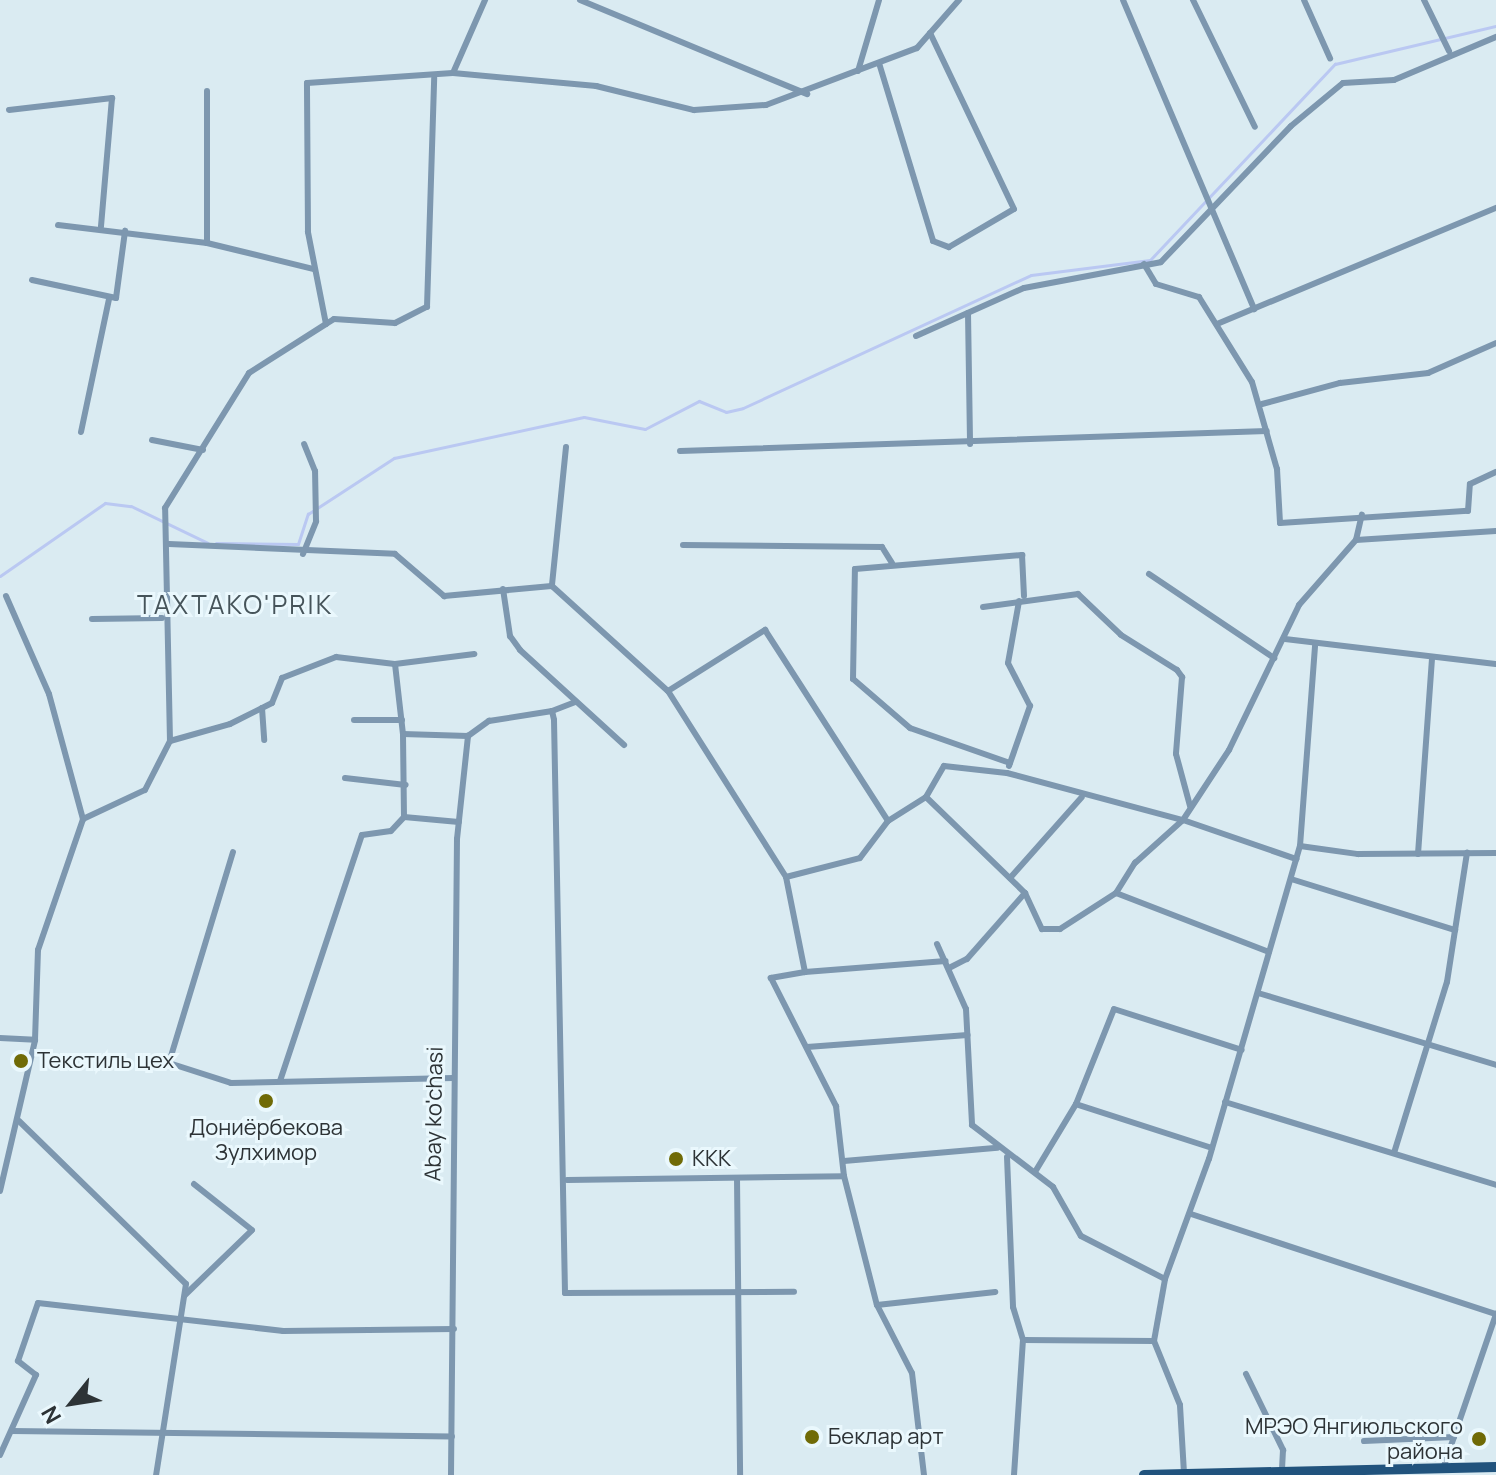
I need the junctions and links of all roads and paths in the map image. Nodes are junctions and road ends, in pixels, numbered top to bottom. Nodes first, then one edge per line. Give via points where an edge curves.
1 (485, 0) edge
2 (580, 0) edge
3 (879, 0) edge
4 (959, 0) edge
5 (1123, 0) edge
6 (1193, 0) edge
7 (1304, 0) edge
8 (1424, 0) edge
9 (930, 33) junction
10 (1496, 37) edge
11 (1449, 49) junction
12 (1330, 58) dead end
13 (879, 63) junction
14 (858, 71) junction
15 (453, 73) junction
16 (434, 78) junction
17 (207, 91) dead end
18 (807, 94) junction
19 (9, 110) dead end
20 (1255, 127) dead end
21 (1496, 208) edge
22 (1216, 209) junction
23 (58, 225) dead end
24 (101, 227) junction
25 (125, 231) junction
26 (207, 243) junction
27 (1144, 264) junction
28 (314, 269) junction
29 (32, 280) dead end
30 (109, 299) junction
31 (1254, 309) junction
32 (968, 313) junction
33 (326, 324) junction
34 (1217, 324) junction
35 (916, 336) dead end
36 (1496, 343) edge
37 (1262, 404) junction
38 (1267, 431) junction
39 (81, 432) dead end
40 (152, 440) dead end
41 (304, 444) dead end
42 (970, 444) junction
43 (566, 447) dead end
44 (203, 450) junction
45 (680, 451) dead end
46 (1496, 472) edge
47 (1362, 515) junction
48 (1496, 531) edge
49 (1357, 537) junction
50 (168, 541) junction
51 (683, 545) dead end
52 (303, 554) junction
53 (892, 563) junction
54 (1149, 574) dead end
55 (552, 586) junction
56 (503, 589) junction
57 (6, 596) dead end
58 (1022, 599) junction
59 (983, 607) dead end
60 (162, 618) junction
61 (92, 619) dead end
62 (1285, 639) junction
63 (1315, 645) junction
64 (474, 654) dead end
65 (1432, 657) junction
66 (1274, 658) junction
67 (395, 664) junction
68 (1496, 664) edge
69 (668, 691) junction
70 (575, 702) junction
71 (262, 708) junction
72 (552, 711) junction
73 (354, 720) dead end
74 (402, 720) junction
75 (403, 734) junction
76 (468, 736) junction
77 (264, 740) dead end
78 (170, 741) junction
79 (624, 745) dead end
80 (1010, 763) junction
81 (1007, 773) junction
82 (345, 778) dead end
83 (406, 785) junction
84 (926, 797) junction
85 (1082, 797) junction
86 (1190, 807) junction
87 (404, 817) junction
88 (83, 819) junction
89 (1183, 820) junction
90 (888, 821) junction
91 (459, 822) junction
92 (1300, 846) junction
93 (233, 852) dead end
94 (1467, 853) junction
95 (1496, 853) edge
96 (1418, 854) junction
97 (1296, 859) junction
98 (786, 877) junction
99 (1010, 878) junction
100 (1291, 879) junction
101 (1025, 893) junction
102 (1116, 893) junction
103 (1455, 930) junction
104 (937, 944) dead end
105 (1269, 952) junction
106 (947, 965) junction
107 (805, 972) junction
108 (1258, 993) junction
109 (968, 1035) junction
110 (0, 1038) edge
111 (35, 1040) junction
112 (1427, 1042) junction
113 (807, 1047) junction
114 (1242, 1050) junction
115 (1496, 1065) edge
116 (453, 1078) junction
117 (280, 1081) junction
118 (1225, 1102) junction
119 (1076, 1104) junction
120 (19, 1121) junction
121 (997, 1148) junction
122 (1212, 1148) junction
123 (1394, 1153) junction
124 (1007, 1157) junction
125 (844, 1161) junction
126 (1035, 1172) junction
127 (844, 1176) junction
128 (737, 1178) junction
129 (567, 1180) junction
130 (194, 1184) dead end
131 (1496, 1185) edge
132 (0, 1191) edge
133 (1191, 1214) junction
134 (1165, 1279) junction
135 (794, 1292) dead end
136 (995, 1292) dead end
137 (739, 1293) junction
138 (185, 1295) junction
139 (877, 1305) junction
140 (1496, 1314) edge
141 (180, 1324) junction
142 (454, 1329) junction
143 (1023, 1340) junction
144 (1154, 1341) junction
145 (1246, 1374) dead end
146 (12, 1431) junction
147 (160, 1436) junction
148 (452, 1436) junction
149 (1454, 1437) junction
150 (1364, 1441) dead end
151 (0, 1455) edge
152 (1444, 1466) junction
153 (1496, 1467) edge
154 (1282, 1470) junction
155 (1474, 1470) edge
156 (1184, 1473) junction
157 (156, 1475) edge
158 (451, 1475) edge
159 (740, 1475) edge
160 (924, 1475) edge
161 (1014, 1475) edge
162 (1144, 1475) edge

1 - 15 street
2 - 18 street
3 - 14 street
4 - 9 street
5 - 22 street
6 - 20 street
7 - 12 street
8 - 11 street
9 - 13 street via 917,48
9 - 13 street via 1014,209 949,247 933,241
10 - 11 street
11 - 22 street via 1394,80 1343,83 1291,126
13 - 14 street
14 - 18 street
15 - 16 street
15 - 18 street via 596,86 694,110
16 - 28 street via 307,83
16 - 33 street via 427,307 395,323
17 - 26 street
19 - 24 street via 112,98
21 - 31 street
22 - 27 street via 1161,262
22 - 31 street
23 - 24 street
24 - 25 street
25 - 26 street
25 - 30 street via 116,298
26 - 28 street
27 - 32 street via 1024,288
27 - 34 street via 1156,284 1193,292
28 - 33 street
29 - 30 street
30 - 39 street
31 - 34 street
32 - 35 street
32 - 42 street
33 - 44 street via 249,373
34 - 37 street
36 - 37 street via 1428,373 1340,383
37 - 38 street
38 - 42 street
38 - 47 street via 1280,523
40 - 44 street
41 - 52 street via 315,471 316,521
42 - 45 street
43 - 55 street
44 - 50 street via 165,508
46 - 47 street via 1470,484 1468,511
47 - 49 street
48 - 49 street
49 - 62 street via 1299,605
50 - 52 street
50 - 60 street
51 - 53 street via 882,547
52 - 56 street via 395,554 444,596
53 - 58 street via 1022,555
53 - 80 street via 855,569 853,679 910,728
54 - 66 street
55 - 56 street
55 - 69 street
56 - 70 street via 510,636
57 - 88 street via 49,694
58 - 59 street
58 - 80 street via 1008,663 1030,706
58 - 86 street via 1083,597 1121,635 1182,677 1176,754
60 - 61 street
60 - 78 street
62 - 63 street
62 - 66 street
63 - 65 street
63 - 92 street
64 - 67 street
65 - 68 street
65 - 96 street
66 - 86 street via 1229,750
67 - 71 street via 336,657 282,678 272,703
67 - 74 street
69 - 90 street via 765,630
69 - 98 street
70 - 72 street
70 - 79 street
71 - 77 street
71 - 78 street via 202,737
72 - 76 street via 493,719
72 - 129 street
73 - 74 street
74 - 75 street
75 - 76 street
75 - 83 street
76 - 91 street, Abay ko'chasi
78 - 88 street via 145,790
80 - 81 street
81 - 84 street via 944,766
81 - 85 street
82 - 83 street
83 - 87 street
84 - 90 street
84 - 99 street
85 - 89 street
85 - 99 street
86 - 89 street
87 - 91 street
87 - 117 street via 391,831 362,835
88 - 111 street via 38,950
89 - 97 street
89 - 102 street via 1135,863
90 - 98 street via 860,858
91 - 116 street, Abay ko'chasi
92 - 96 street
92 - 97 street
93 - 117 street via 167,1058 231,1083
94 - 95 street
94 - 96 street
94 - 103 street
97 - 100 street
98 - 107 street
99 - 101 street
100 - 103 street
100 - 105 street
101 - 102 street via 1050,932
101 - 106 street via 967,959
102 - 105 street
103 - 112 street
104 - 106 street
105 - 108 street
106 - 107 street
106 - 109 street
107 - 113 street via 771,978
108 - 112 street
108 - 114 street
109 - 113 street
109 - 121 street via 970,1118
110 - 111 street
111 - 120 street
112 - 115 street
112 - 123 street
113 - 125 street via 836,1106
114 - 118 street
114 - 119 street via 1114,1009
116 - 117 street
116 - 142 street, Abay ko'chasi
118 - 122 street
118 - 123 street
119 - 122 street
119 - 126 street
120 - 132 street
120 - 138 street via 179,1273
121 - 124 street
121 - 125 street
122 - 133 street
123 - 131 street
124 - 126 street
124 - 143 street via 1013,1307
125 - 127 street
126 - 134 street via 1081,1236
127 - 128 street
127 - 139 street
128 - 129 street
128 - 137 street
129 - 137 street via 567,1295
130 - 138 street via 252,1230
133 - 134 street
133 - 140 street
134 - 144 street
135 - 137 street
136 - 139 street
137 - 159 street
138 - 141 street
139 - 160 street via 912,1373
140 - 149 street
141 - 142 street
141 - 146 street via 38,1303 18,1361 36,1375
141 - 147 street
142 - 148 street, Abay ko'chasi
143 - 144 street
143 - 161 street
144 - 156 street via 1180,1405
145 - 154 street via 1283,1450
146 - 147 street
146 - 151 street
147 - 148 street
147 - 157 street
148 - 158 street, Abay ko'chasi
149 - 150 street
149 - 152 street
152 - 154 main road
152 - 155 main road
153 - 155 main road
154 - 156 main road
156 - 162 main road

